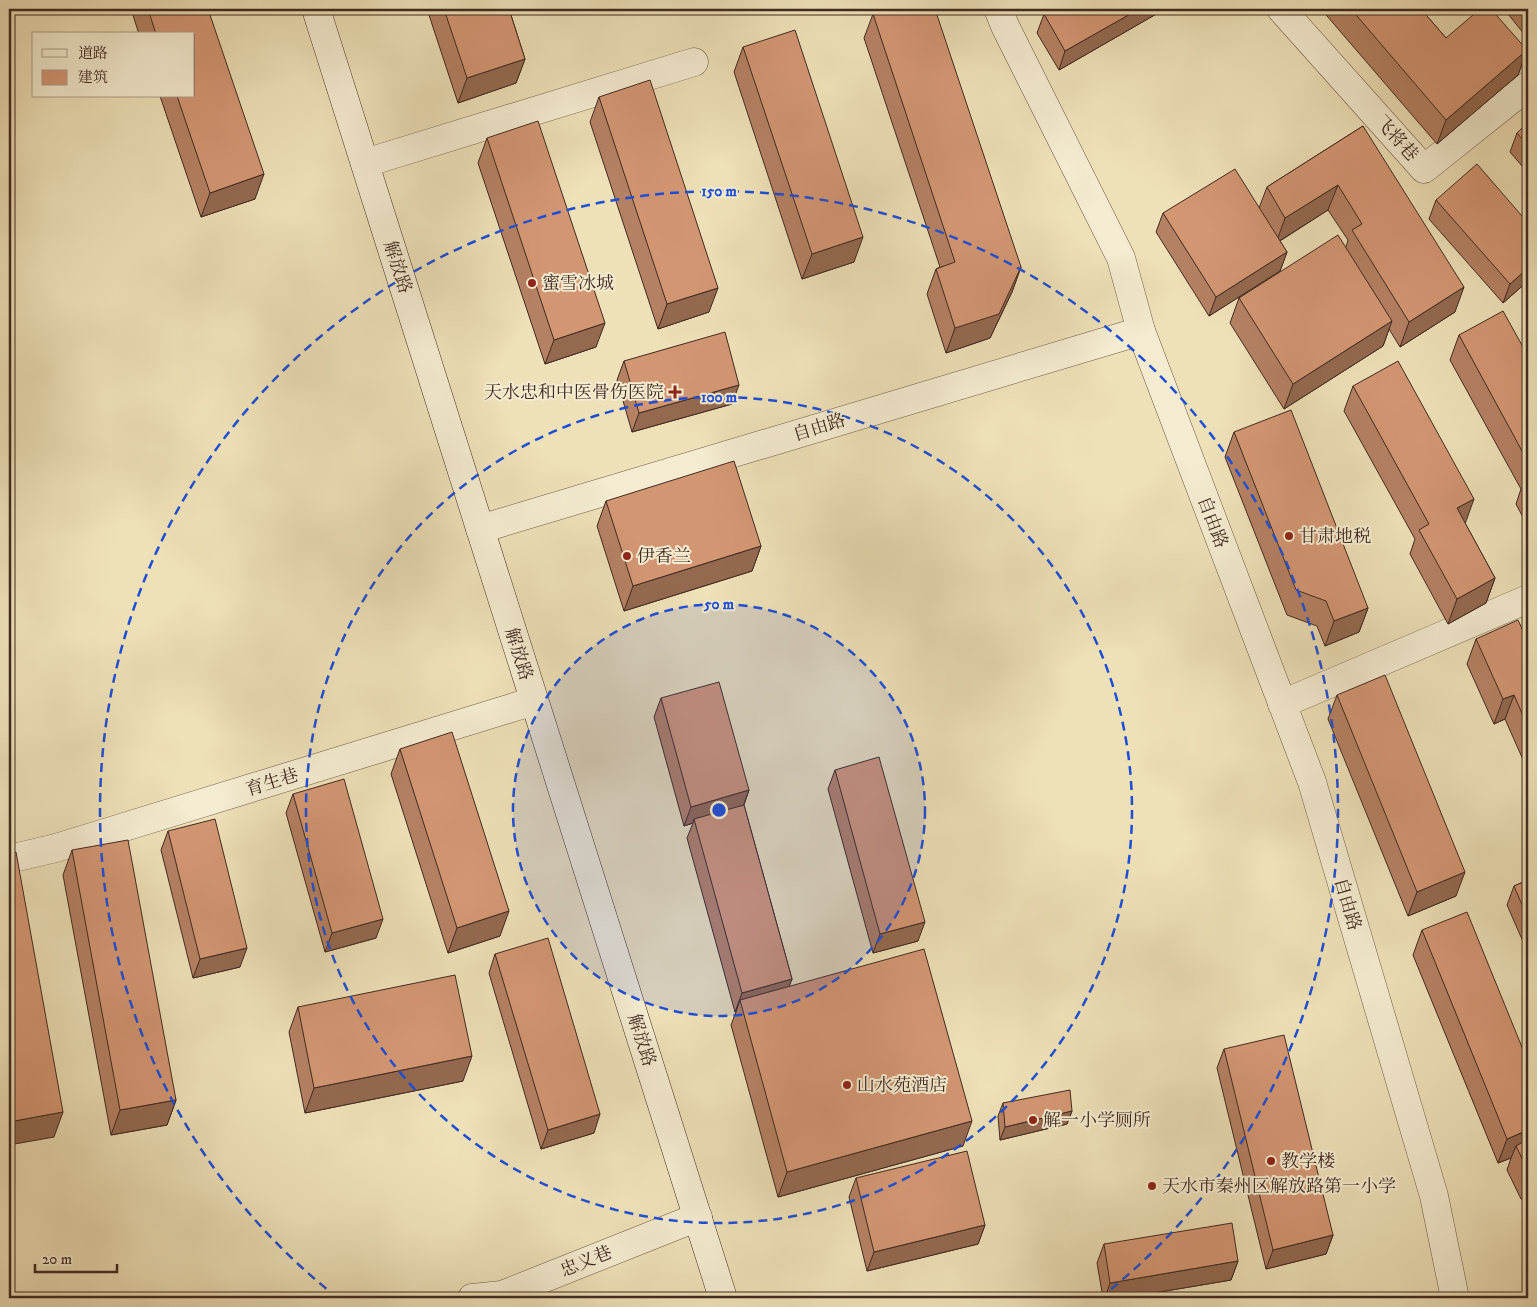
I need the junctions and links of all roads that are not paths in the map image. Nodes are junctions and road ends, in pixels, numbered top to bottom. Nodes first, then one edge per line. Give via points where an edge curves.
1 (316, 9) edge
2 (998, 9) edge
3 (1281, 9) edge
4 (694, 62) dead end
5 (1528, 86) edge
6 (365, 163) junction
7 (1141, 331) junction
8 (480, 529) junction
9 (1528, 599) edge
10 (534, 701) junction
11 (1282, 704) junction
12 (9, 859) edge
13 (698, 1217) junction
14 (472, 1298) edge
15 (723, 1298) edge
16 (1455, 1298) edge

1 - 6 street, 解放路
2 - 7 street via 1121,258
3 - 5 street, 飞将巷 via 1424,169
4 - 6 street
6 - 8 street, 解放路
7 - 8 street, 自由路
7 - 11 street, 自由路
8 - 10 street, 解放路
9 - 11 street
10 - 12 street, 育生巷 via 66,845
10 - 13 street, 解放路
11 - 16 street, 自由路 via 1312,782 1432,1187
13 - 14 street, 忠义巷 via 502,1295
13 - 15 street, 解放路

